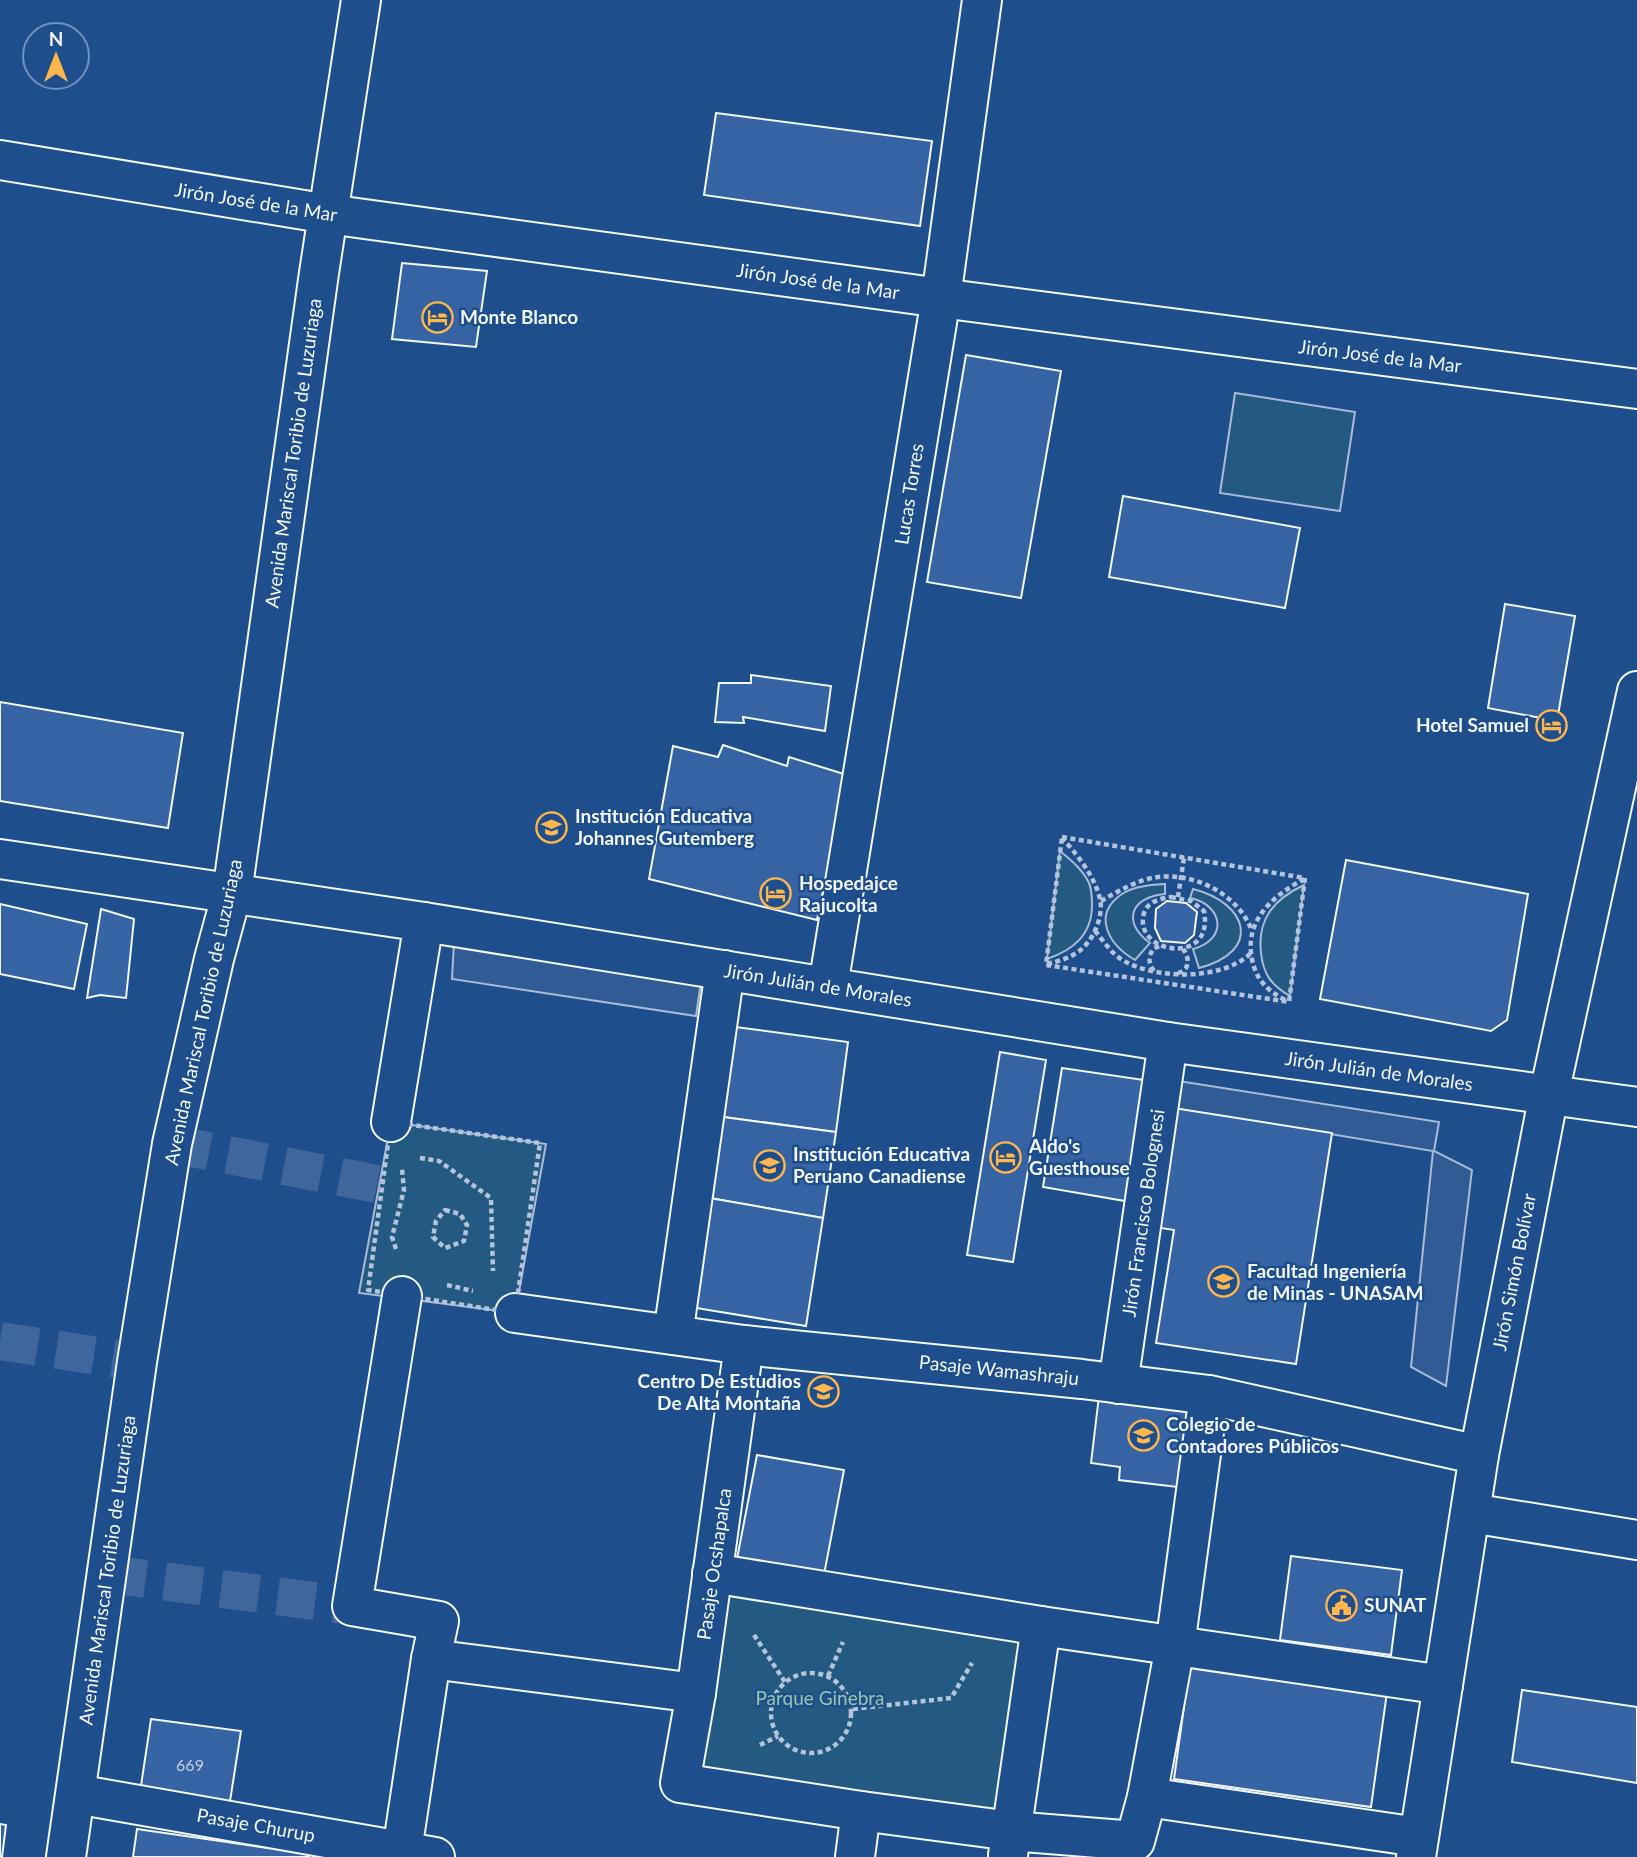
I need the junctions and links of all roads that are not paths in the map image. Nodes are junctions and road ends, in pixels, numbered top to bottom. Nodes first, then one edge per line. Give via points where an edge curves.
1 (361, 0) edge
2 (982, 0) edge
3 (0, 160) edge
4 (328, 214) junction
5 (941, 298) junction
6 (1637, 389) edge
7 (1637, 691) edge
8 (0, 859) edge
9 (232, 893) junction
10 (424, 922) junction
11 (725, 970) junction
12 (828, 986) junction
13 (1168, 1042) junction
14 (1549, 1094) junction
15 (1637, 1107) edge
16 (396, 1126) road end
17 (402, 1296) road end
18 (510, 1306) road end
19 (673, 1335) junction
20 (744, 1345) junction
21 (1100, 1381) junction
22 (1209, 1395) junction
23 (1479, 1455) junction
24 (1471, 1514) junction
25 (1637, 1540) edge
26 (712, 1573) junction
27 (1041, 1626) junction
28 (1175, 1646) junction
29 (431, 1659) junction
30 (1443, 1685) junction
31 (696, 1693) junction
32 (76, 1794) junction
33 (1147, 1797) junction
34 (861, 1811) junction
35 (1009, 1844) edge
36 (331, 1847) edge
37 (1417, 1847) edge
38 (419, 1854) edge
39 (66, 1857) edge
40 (855, 1857) edge

1 - 4 street, Avenida Mariscal Toribio de Luzuriaga
2 - 5 street, Lucas Torres
3 - 4 street, Jirón José de la Mar
4 - 5 street, Jirón José de la Mar
4 - 9 street, Avenida Mariscal Toribio de Luzuriaga
5 - 6 street, Jirón José de la Mar
5 - 12 street, Lucas Torres
7 - 14 street, Jirón Simón Bolívar
8 - 9 street, Jirón Julián de Morales
9 - 10 street, Jirón Julián de Morales
9 - 32 street, Avenida Mariscal Toribio de Luzuriaga via 172,1144
10 - 11 street, Jirón Julián de Morales
10 - 16 street
11 - 12 street, Jirón Julián de Morales
11 - 19 street
12 - 13 street, Jirón Julián de Morales
13 - 14 street, Jirón Julián de Morales
13 - 21 street, Jirón Francisco Bolognesi
14 - 15 street, Jirón Julián de Morales
14 - 23 street, Jirón Simón Bolívar
17 - 29 street via 352,1606 439,1621
18 - 19 street, Pasaje Wamashraju
19 - 20 street, Pasaje Wamashraju
20 - 21 street, Pasaje Wamashraju
20 - 26 street, Pasaje Ocshapalca
21 - 22 street, Pasaje Wamashraju
22 - 23 street, Pasaje Wamashraju
22 - 28 street
23 - 24 street, Jirón Simón Bolívar
24 - 25 street
24 - 30 street, Jirón Simón Bolívar
26 - 27 street
26 - 31 street, Pasaje Ocshapalca
27 - 28 street
27 - 35 street
28 - 30 street
28 - 33 street
29 - 31 street
29 - 38 street
30 - 37 street, Jirón Simón Bolívar
31 - 34 street, Pasaje Ocshapalca via 680,1783
32 - 36 street, Pasaje Churup
32 - 39 street, Avenida Mariscal Toribio de Luzuriaga
33 - 35 street via 1135,1840
33 - 37 street
34 - 35 street
34 - 40 street
36 - 38 street, Pasaje Churup

